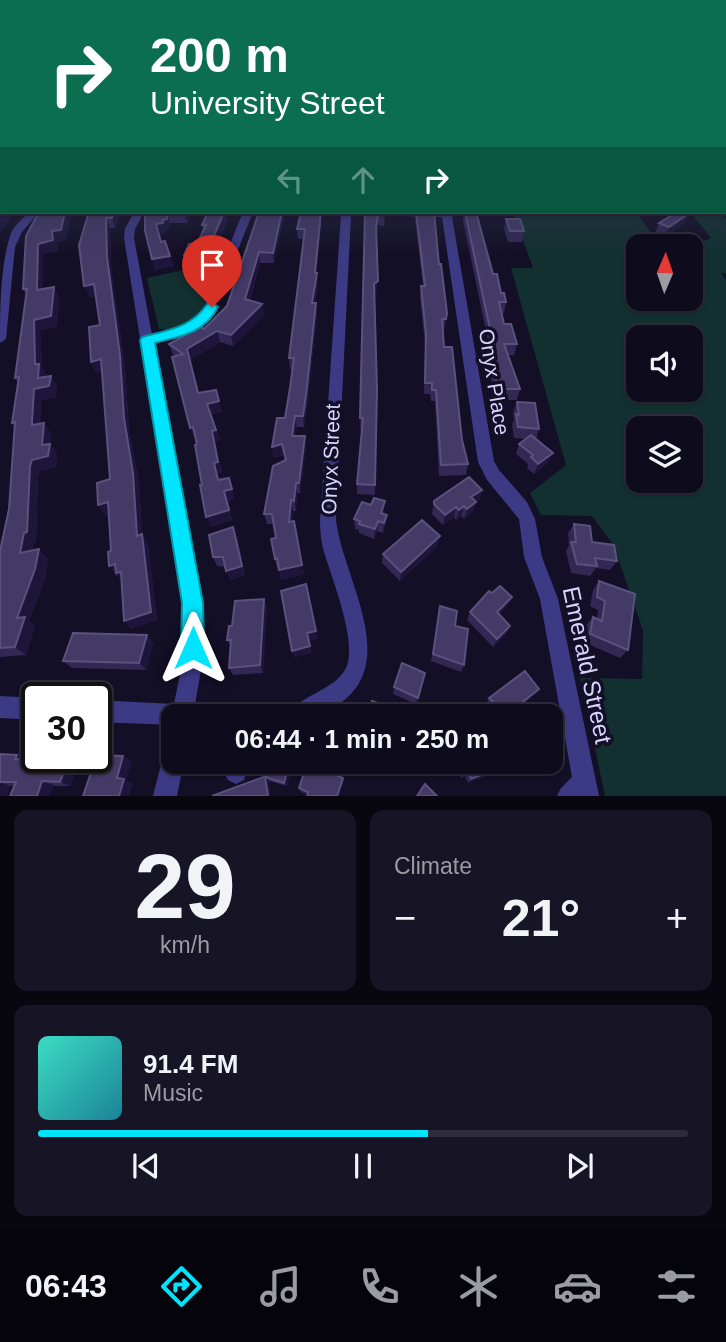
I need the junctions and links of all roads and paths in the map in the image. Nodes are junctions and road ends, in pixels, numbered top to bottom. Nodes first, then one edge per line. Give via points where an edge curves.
1 (32, 214) edge
2 (138, 214) edge
3 (247, 214) edge
4 (345, 214) edge
5 (449, 214) edge
6 (0, 339) edge
7 (147, 340) junction
8 (531, 546) joint
9 (184, 704) edge
10 (317, 704) edge
11 (0, 708) edge
12 (21, 709) edge
13 (112, 712) edge
14 (161, 714) edge
15 (170, 774) edge
16 (580, 792) edge
17 (165, 796) edge

1 - 6 street via 10,247
2 - 7 street via 129,238
3 - 7 street via 206,317 190,328
4 - 10 street, Onyx Street via 328,520 354,621 358,662 353,677
5 - 8 street, Onyx Place via 486,462 527,519
7 - 9 street via 192,603 192,664
8 - 16 street, Emerald Street via 549,599
11 - 12 street
13 - 14 street
15 - 17 street

